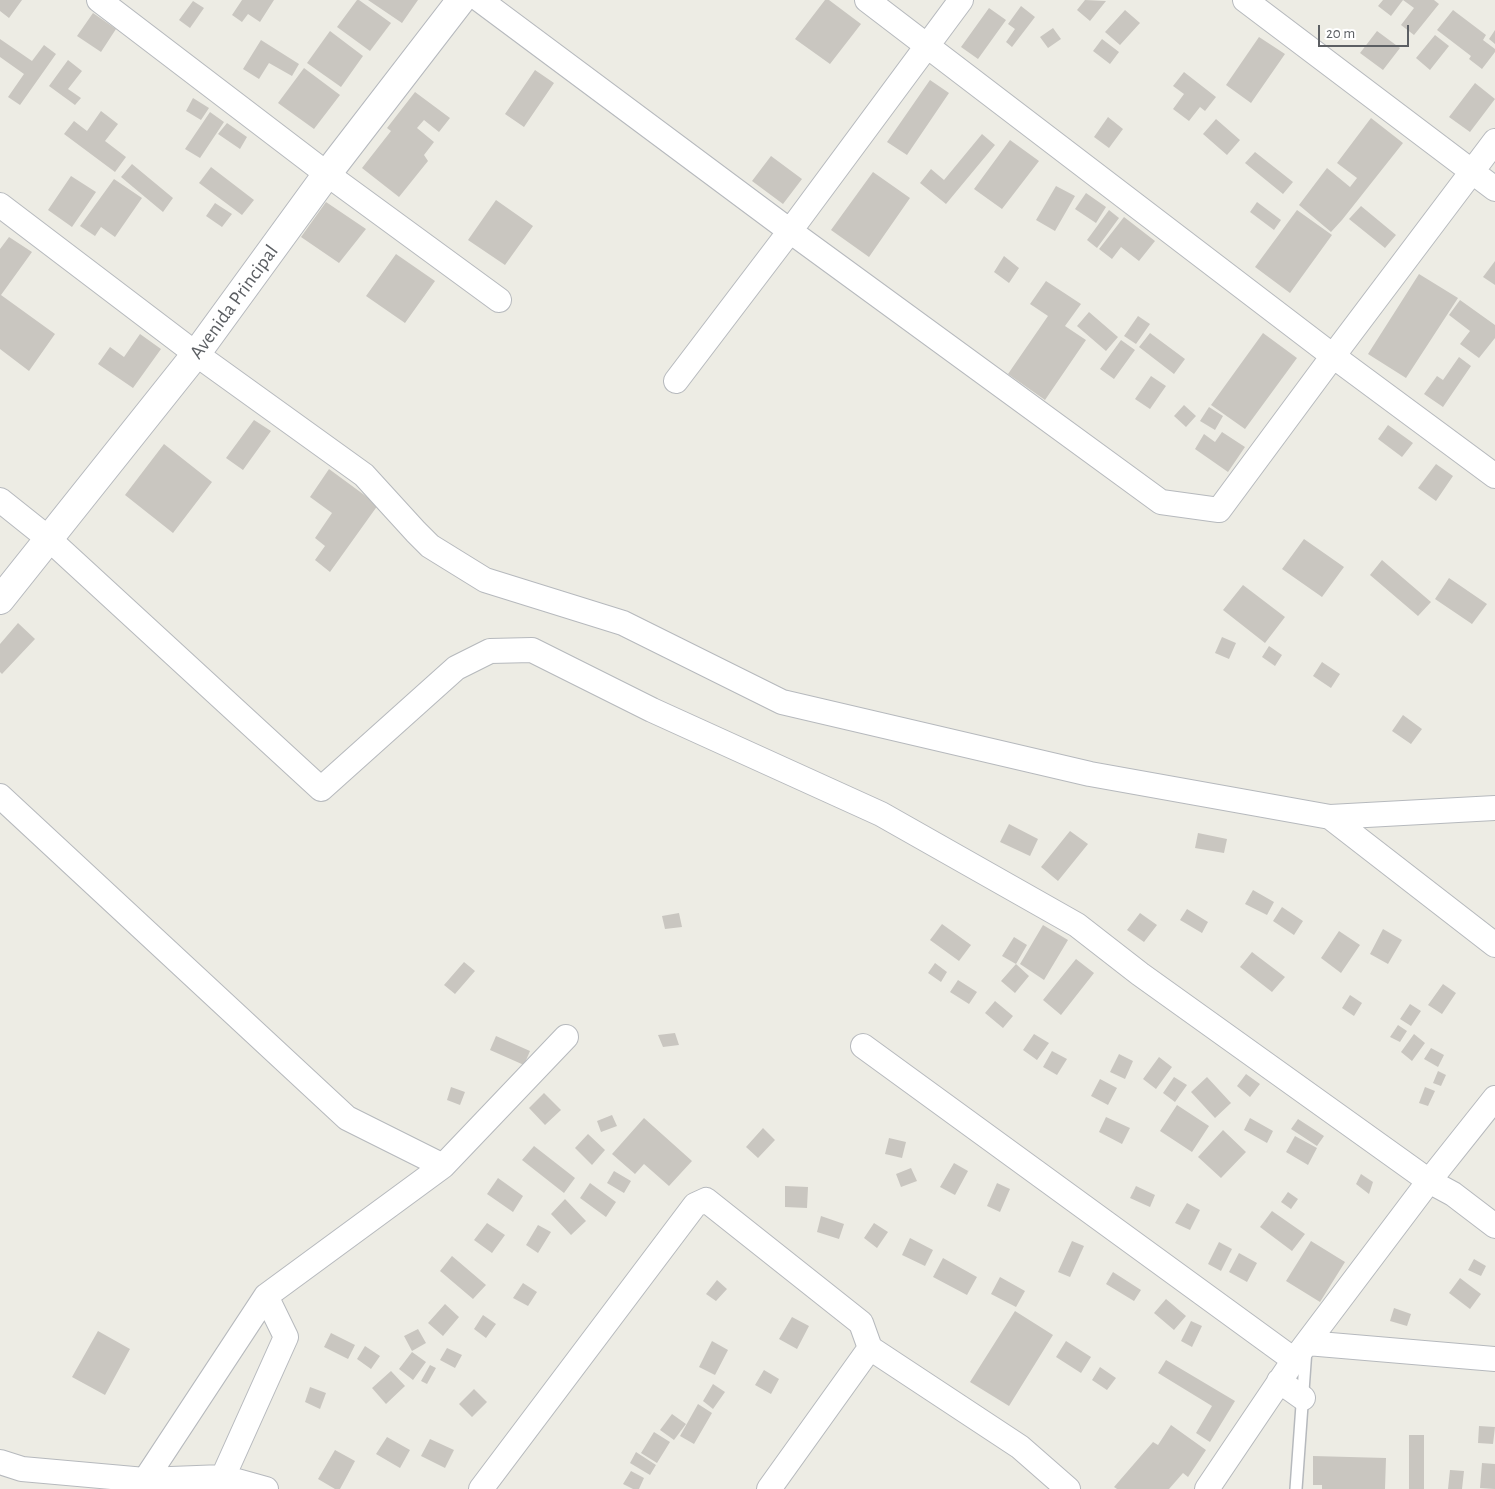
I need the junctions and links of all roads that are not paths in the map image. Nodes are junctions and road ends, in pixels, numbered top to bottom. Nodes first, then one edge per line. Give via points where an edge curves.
1 (99, 0) edge
2 (461, 0) edge
3 (480, 0) edge
4 (867, 0) edge
5 (961, 0) edge
6 (1245, 0) edge
7 (927, 46) junction
8 (1495, 141) edge
9 (1472, 171) junction
10 (327, 174) junction
11 (1495, 189) edge
12 (0, 205) edge
13 (790, 231) junction
14 (499, 300) dead end
15 (196, 354) junction
16 (1332, 356) junction
17 (676, 381) dead end
18 (1495, 476) edge
19 (0, 500) edge
20 (49, 539) junction
21 (0, 600) edge
22 (0, 796) edge
23 (1495, 808) edge
24 (1330, 816) junction
25 (1495, 945) edge
26 (566, 1037) dead end
27 (863, 1046) dead end
28 (1495, 1098) edge
29 (443, 1166) junction
30 (1430, 1181) junction
31 (1495, 1226) edge
32 (266, 1296) junction
33 (870, 1348) junction
34 (1300, 1351) junction
35 (1495, 1359) edge
36 (1280, 1381) junction
37 (1303, 1398) junction
38 (0, 1462) edge
39 (223, 1478) junction
40 (145, 1480) junction
41 (266, 1489) edge
42 (481, 1489) edge
43 (769, 1489) edge
44 (1068, 1489) edge
45 (1207, 1489) edge
46 (1296, 1489) edge

1 - 10 street
2 - 10 street, Avenida Principal
3 - 13 street
4 - 7 street
5 - 7 street
6 - 9 street
7 - 13 street
7 - 16 street
8 - 9 street
9 - 11 street
9 - 16 street
10 - 14 street
10 - 15 street, Avenida Principal
12 - 15 street
13 - 16 street via 1161,502 1219,510
13 - 17 street
15 - 20 street, Avenida Principal
15 - 24 street via 364,476 430,546 485,580 623,623 782,702 1090,774
16 - 18 street
19 - 20 street
20 - 21 street, Avenida Principal
20 - 30 street via 321,789 456,668 490,651 532,650 652,710 881,814 1077,925 1140,974
22 - 29 street via 347,1118
23 - 24 street
24 - 25 street
26 - 29 street
27 - 34 street
28 - 30 street
29 - 32 street
30 - 31 street
30 - 34 street
32 - 39 street via 286,1337
32 - 40 street
33 - 42 street via 861,1323 706,1200 695,1205
33 - 43 street
33 - 44 street via 1020,1447
34 - 35 street
34 - 36 street
34 - 37 lane
36 - 37 street
36 - 45 street
37 - 46 lane
38 - 40 street via 22,1469
39 - 40 street
39 - 41 street

